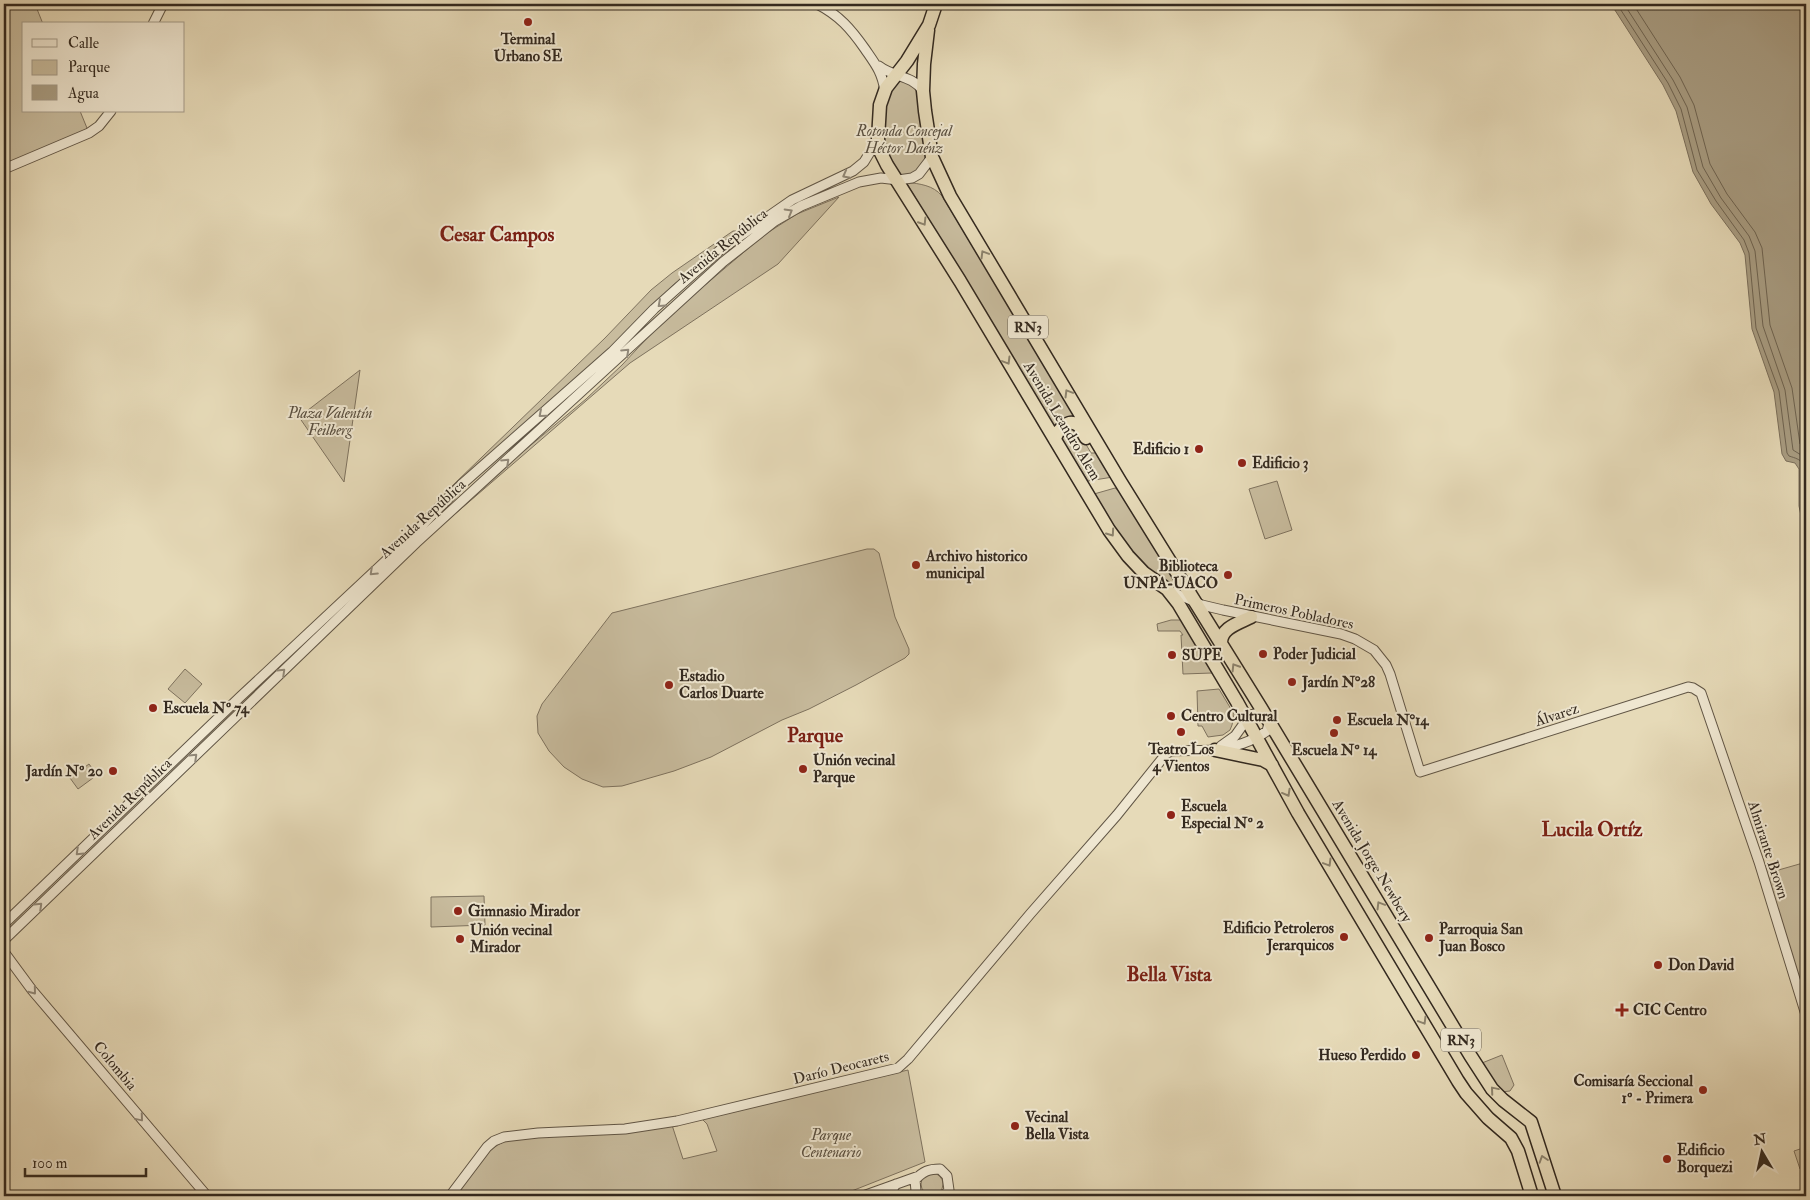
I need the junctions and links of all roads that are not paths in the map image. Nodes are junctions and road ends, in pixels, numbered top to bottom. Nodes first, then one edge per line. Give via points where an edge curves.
1 (163, 4) edge
2 (817, 4) edge
3 (936, 4) edge
4 (155, 22) edge
5 (929, 25) junction
6 (876, 64) junction
7 (896, 74) junction
8 (885, 91) junction
9 (923, 91) junction
10 (111, 112) edge
11 (878, 139) junction
12 (932, 157) junction
13 (4, 169) edge
14 (898, 180) junction
15 (1055, 440) junction
16 (1097, 441) junction
17 (1167, 589) junction
18 (1195, 601) junction
19 (1251, 617) junction
20 (1221, 644) junction
21 (1701, 693) joint
22 (1265, 716) junction
23 (1242, 724) junction
24 (1256, 738) junction
25 (1215, 750) junction
26 (1272, 765) junction
27 (1420, 772) joint
28 (4, 924) edge
29 (4, 940) edge
30 (4, 952) edge
31 (1806, 1015) edge
32 (1470, 1055) junction
33 (1451, 1070) junction
34 (919, 1175) junction
35 (896, 1184) junction
36 (948, 1194) edge
37 (207, 1196) edge
38 (450, 1196) edge
39 (863, 1196) edge
40 (888, 1196) edge
41 (919, 1196) edge
42 (1532, 1196) edge
43 (1555, 1196) edge

1 - 4 street
2 - 6 street via 832,11 852,30
3 - 5 highway, RN3
5 - 7 highway, RN3
5 - 9 highway, RN3
6 - 7 street
6 - 8 street
7 - 8 highway, Avenida Leandro Alem / RN3
7 - 9 street via 917,83
8 - 11 highway, Avenida Leandro Alem / RN3 via 880,104
9 - 12 highway, Avenida Leandro Alem / RN3
10 - 13 street via 100,126 89,133
11 - 14 highway, Avenida Leandro Alem / RN3 via 880,151
11 -> 28 street, Avenida República via 864,162 853,171 792,200 720,250 612,352 461,485 409,539
12 - 14 street via 919,174
16 -> 12 highway, Avenida Leandro Alem / RN3 via 950,196
14 -> 15 highway, Avenida Leandro Alem / RN3
29 -> 14 street, Avenida República via 390,567 722,262 775,221 801,206 859,182 881,178
15 - 16 highway via 1060,429 1076,423 1086,439
15 -> 17 highway, Avenida Leandro Alem / RN3 via 1128,556 1144,573
16 - 18 highway, Avenida Leandro Alem / RN3
17 - 18 street, Primeros Pobladores
17 - 23 highway, Avenida Leandro Alem / RN3 via 1236,702
18 - 19 street, Primeros Pobladores
18 - 20 highway, Avenida Leandro Alem / RN3
19 - 20 highway via 1225,630
19 - 27 street, Primeros Pobladores via 1340,634 1374,650 1390,674
22 -> 20 highway, Avenida Leandro Alem / RN3
21 - 27 street, Álvarez via 1688,687
21 - 31 street, Almirante Brown via 1759,862
22 - 23 street via 1254,713
22 - 24 street via 1268,731
32 -> 22 highway, Avenida Jorge Newbery / RN3
23 - 24 highway, RN3
23 - 25 street via 1235,736
24 - 25 street, Darío Deocarets
24 - 26 highway, RN3
25 - 26 highway via 1263,760
25 - 38 street, Darío Deocarets via 1171,751 1160,760 1117,815 898,1068 677,1121 625,1129 538,1132 504,1137 487,1147
26 -> 33 highway, RN3
30 -> 37 street, Colombia via 32,990
32 - 33 highway via 1466,1066
43 -> 32 highway, Avenida Jorge Newbery / RN3 via 1530,1122 1492,1089
33 - 42 highway, RN3 via 1488,1118 1511,1138
34 - 35 street
34 - 36 street via 930,1169 940,1169 947,1176
34 - 41 street via 914,1184
35 - 39 street
35 - 40 street

